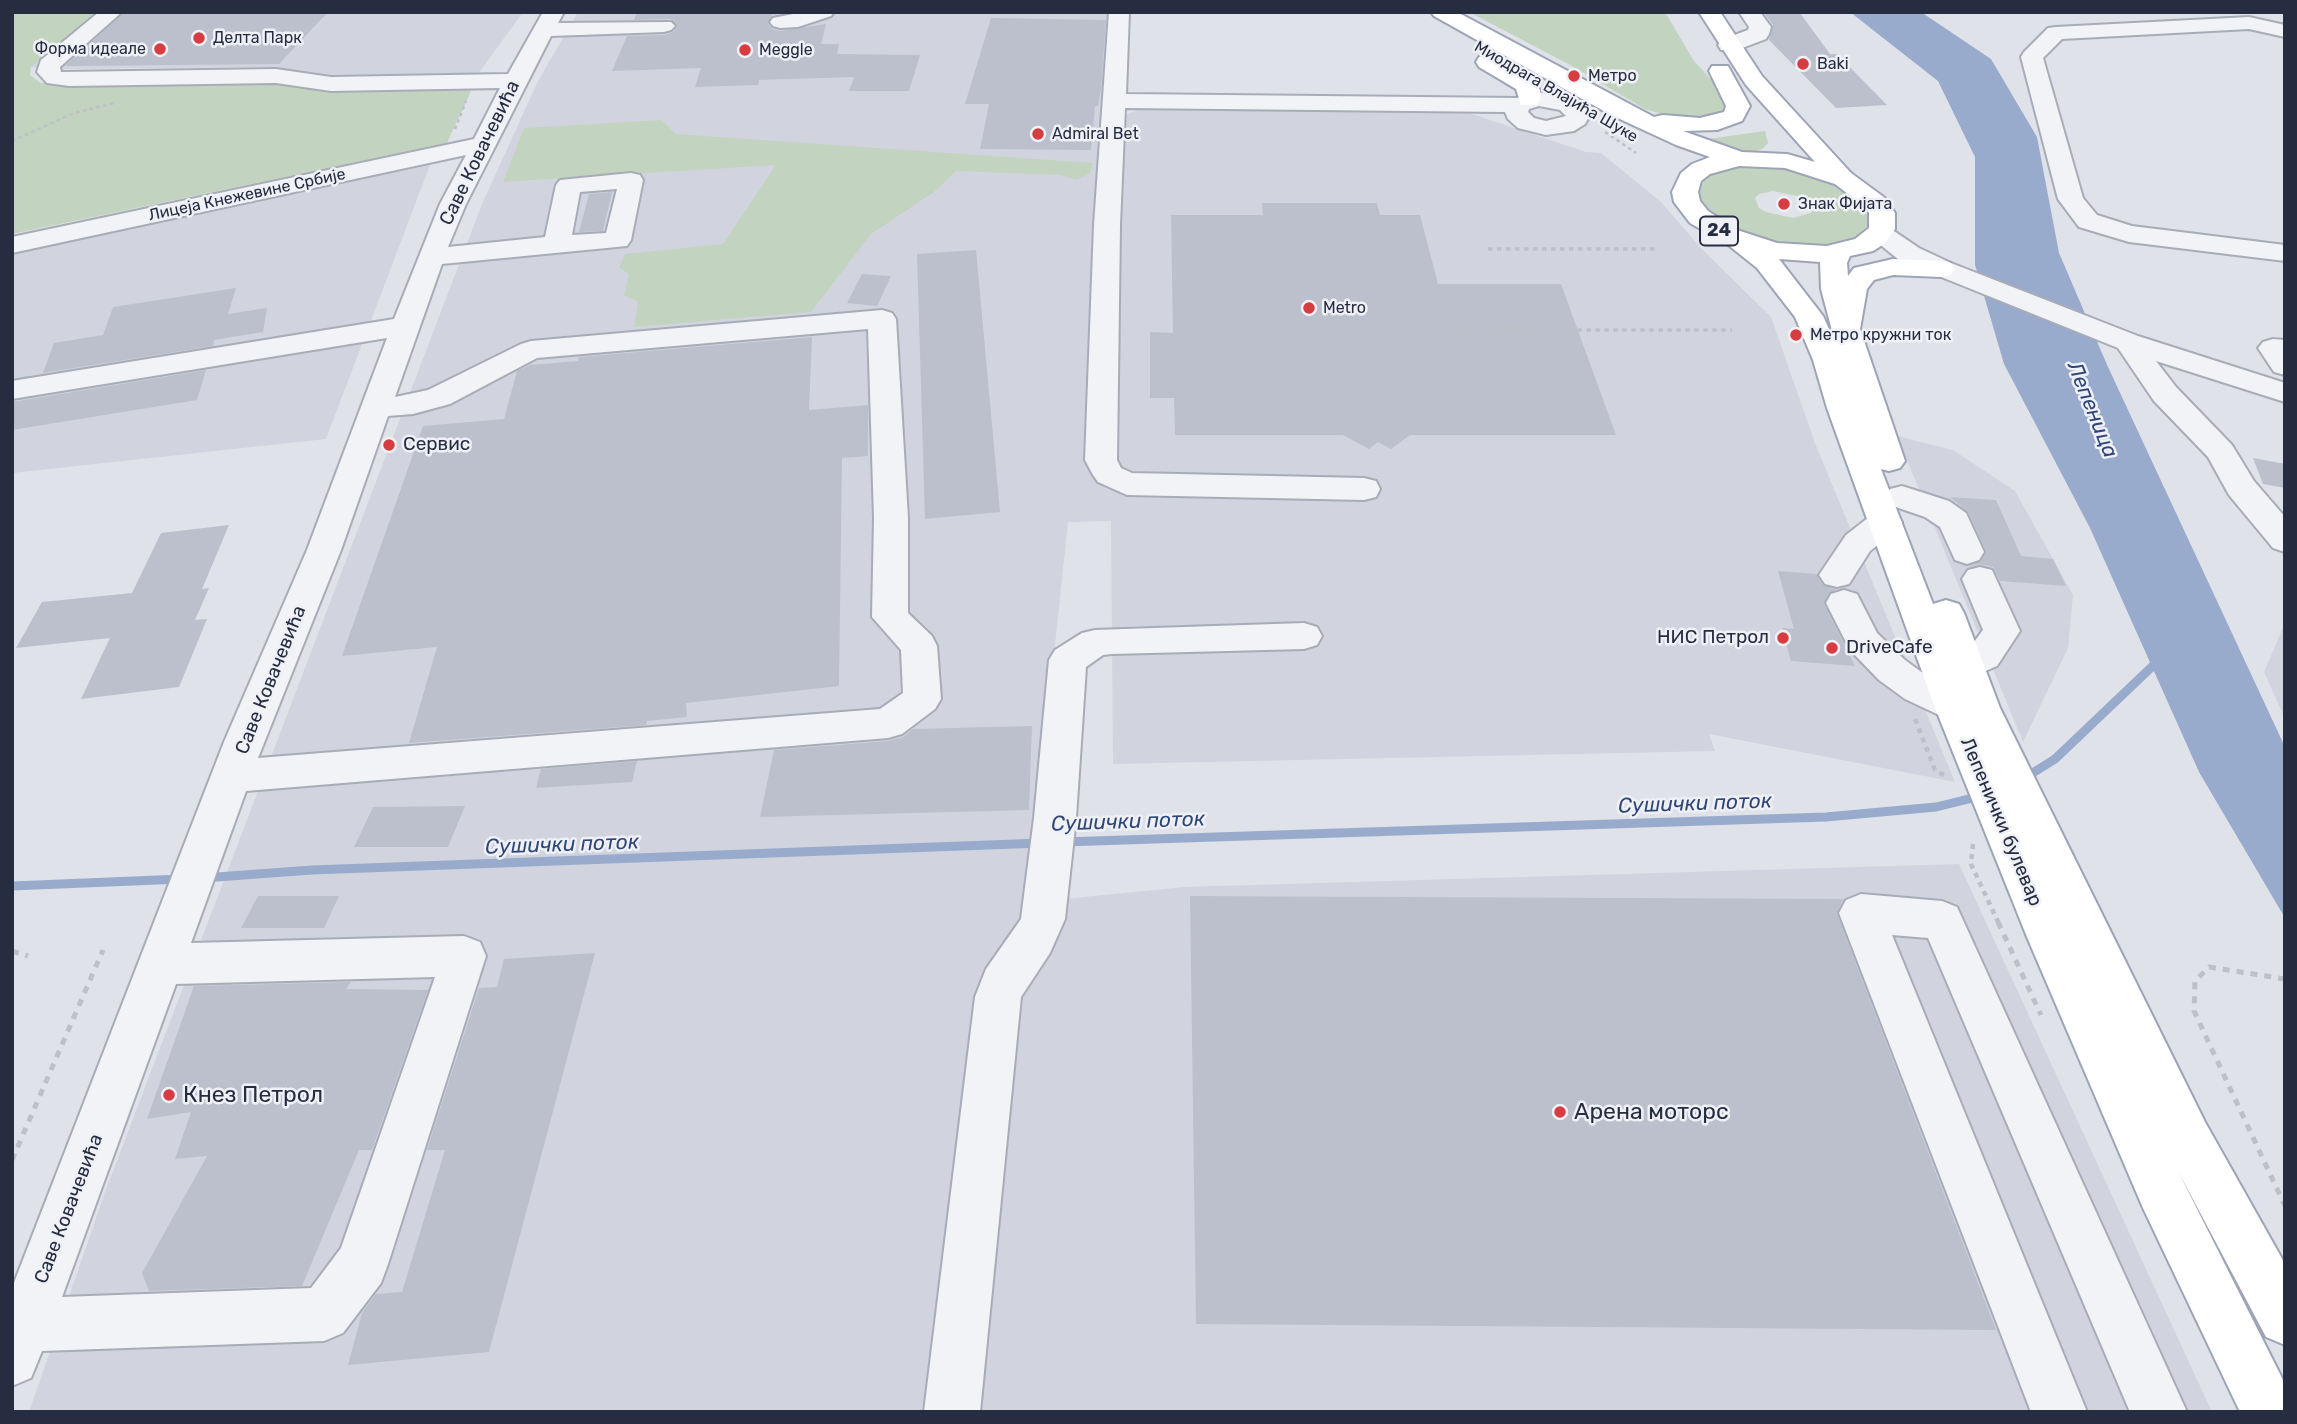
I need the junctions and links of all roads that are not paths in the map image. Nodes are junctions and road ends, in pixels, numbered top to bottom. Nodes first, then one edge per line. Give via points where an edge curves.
1 (112, 12) edge
2 (824, 12) edge
3 (1119, 12) edge
4 (1709, 12) edge
5 (1749, 12) edge
6 (1431, 15) edge
7 (605, 20) edge
8 (549, 21) edge
9 (780, 22) dead end
10 (664, 26) dead end
11 (2285, 31) edge
12 (1729, 45) junction
13 (1703, 49) dead end
14 (1720, 71) junction
15 (515, 82) junction
16 (1113, 101) junction
17 (1523, 103) junction
18 (1619, 117) junction
19 (1587, 124) joint
20 (483, 145) junction
21 (1752, 159) junction
22 (1844, 178) junction
23 (1687, 182) junction
24 (1879, 233) junction
25 (1737, 240) junction
26 (556, 244) dead end
27 (12, 245) edge
28 (1847, 251) junction
29 (2285, 253) edge
30 (431, 257) junction
31 (1941, 270) junction
32 (406, 326) junction
33 (1846, 332) junction
34 (2128, 342) junction
35 (2285, 349) edge
36 (2285, 366) edge
37 (2221, 374) junction
38 (12, 390) edge
39 (2285, 393) edge
40 (2165, 394) junction
41 (378, 407) junction
42 (1364, 489) dead end
43 (1893, 510) junction
44 (2285, 540) edge
45 (1304, 636) dead end
46 (1967, 665) junction
47 (1952, 705) junction
48 (232, 776) junction
49 (2000, 781) junction
50 (2031, 851) junction
51 (166, 949) junction
52 (2285, 1318) edge
53 (19, 1342) edge
54 (952, 1412) edge
55 (2059, 1412) edge
56 (2159, 1412) edge
57 (2269, 1412) edge

1 - 15 street via 49,65 48,72 69,79 276,76 331,84
2 - 9 street
3 - 16 street
4 - 12 main road, 24
5 - 12 street via 1760,27 1758,34
6 - 17 main road via 1448,37 1524,84 1529,90
6 - 18 main road, Миодрага Влајића Шуке / 24
7 - 8 street
7 - 10 street
8 - 15 street, Саве Ковачевића
11 - 29 street via 2249,23 2056,33 2032,57 2071,199 2088,221 2129,234
12 - 22 main road, 24 via 1762,89
13 - 14 main road
14 - 18 main road via 1739,110 1734,116 1700,125
14 - 21 main road via 1781,137 1774,151
15 - 20 street, Саве Ковачевића
16 - 17 street
16 - 42 street via 1101,460 1109,475 1127,484
17 - 19 street via 1516,114 1536,126
18 - 19 main road
18 - 21 main road, Миодрага Влајића Шуке / 24
18 - 23 main road, Миодрага Влајића Шуке / 24 via 1655,157
20 - 27 street, Лицеја Кнежевине Србије
20 - 30 street, Саве Ковачевића
21 - 22 main road, 24 via 1811,166
21 - 23 main road, 24 via 1707,166
22 - 24 main road, 24 via 1876,203 1883,219
23 - 25 main road, 24 via 1685,197 1694,212
24 - 28 main road
24 - 31 street
25 - 28 main road, 24 via 1788,253
25 - 43 main road, Лепенички булевар via 1767,262 1809,316 1842,408
26 - 30 street
28 - 31 street
28 - 33 main road, Лепенички булевар via 1833,263 1832,273
30 - 32 street, Саве Ковачевића
31 - 33 main road via 1893,267 1864,274 1853,288
31 - 34 street
32 - 38 street
32 - 41 street, Саве Ковачевића
33 - 43 main road, Лепенички булевар
34 - 37 street
34 - 40 street
35 - 36 street via 2273,348
37 - 39 street
37 - 40 street via 2182,374 2172,379
40 - 44 street via 2221,452 2241,487
41 - 48 street, Саве Ковачевића
41 - 48 street via 413,405 439,397 531,350 882,319 891,518 890,617 919,646 922,699 888,723
43 - 46 main road, Лепенички булевар
43 - 46 street via 1937,509 1954,521 2002,631 1984,656
43 - 47 main road, Лепенички булевар
43 - 47 street via 1858,543 1840,589 1863,641 1917,689
45 - 54 street via 1112,640 1095,643 1068,660 1043,919 1002,983 998,997
46 - 49 main road, Лепенички булевар
47 - 49 main road, Лепенички булевар
48 - 51 street, Саве Ковачевића
49 - 50 main road, Лепенички булевар
50 - 52 main road, Лепенички булевар
50 - 57 main road, Лепенички булевар via 2155,1177
51 - 53 street, Саве Ковачевића
51 - 53 street via 464,956 362,1264 324,1314
55 - 56 street via 1861,913 1942,920

